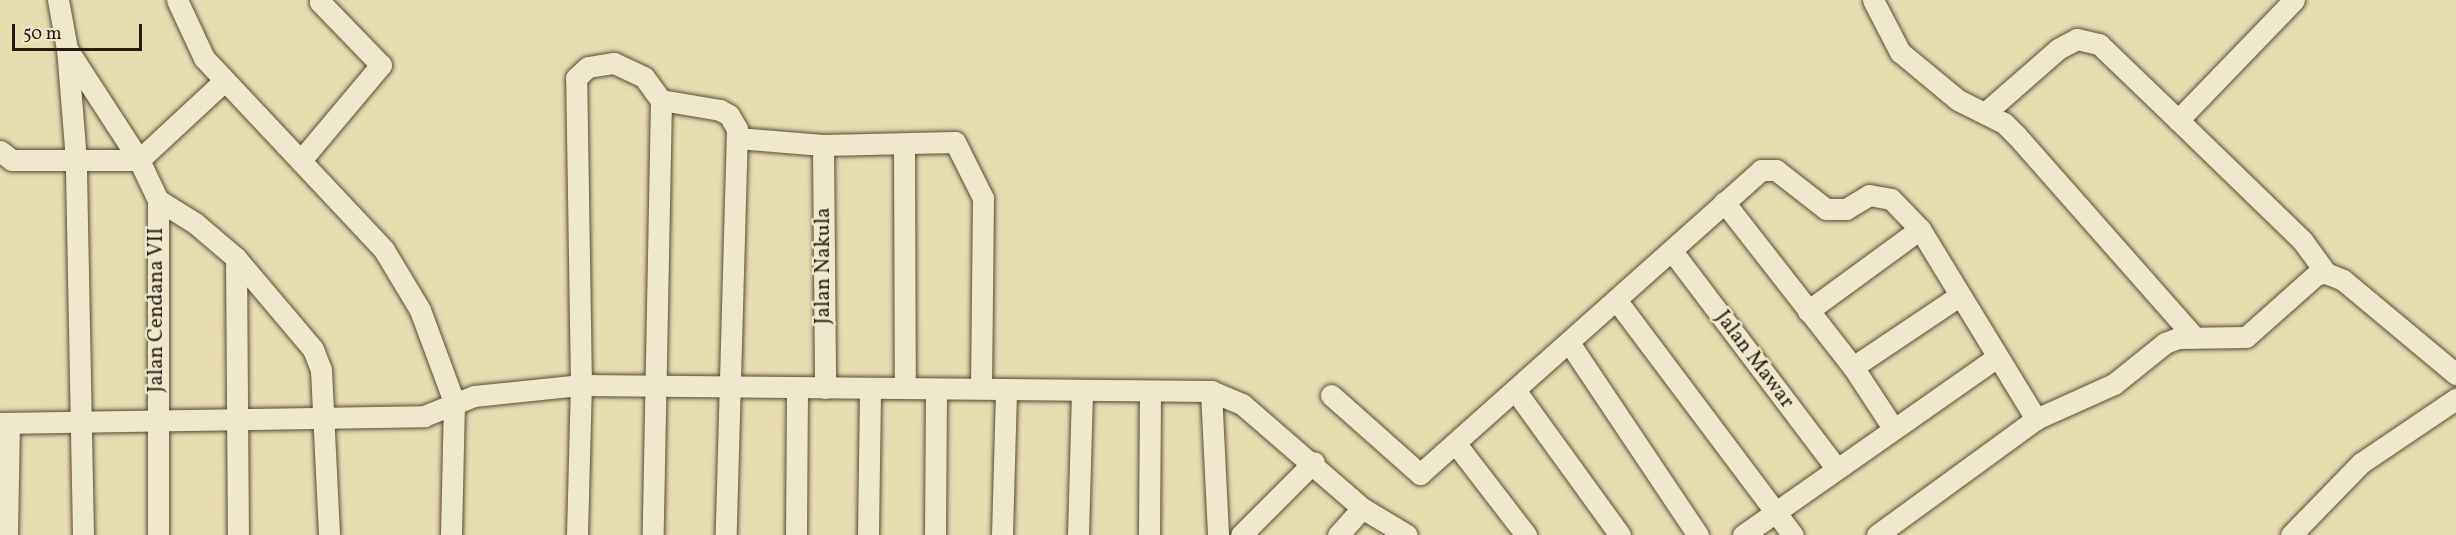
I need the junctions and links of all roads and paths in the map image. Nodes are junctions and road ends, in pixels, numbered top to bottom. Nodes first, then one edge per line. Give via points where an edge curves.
1 (58, 0) edge
2 (177, 0) edge
3 (1873, 0) edge
4 (2294, 0) edge
5 (320, 2) dead end
6 (67, 49) junction
7 (223, 82) junction
8 (661, 100) junction
9 (1985, 113) junction
10 (2178, 120) junction
11 (737, 138) junction
12 (824, 145) junction
13 (904, 145) junction
14 (0, 151) edge
15 (302, 159) junction
16 (76, 160) junction
17 (140, 160) junction
18 (158, 200) junction
19 (1724, 202) junction
20 (1920, 229) junction
21 (1672, 251) junction
22 (236, 258) junction
23 (2326, 273) junction
24 (1959, 296) junction
25 (1617, 301) junction
26 (1808, 311) junction
27 (2194, 337) junction
28 (1570, 344) junction
29 (1996, 358) junction
30 (1853, 368) junction
31 (2456, 374) edge
32 (581, 385) junction
33 (654, 387) junction
34 (825, 388) junction
35 (904, 388) junction
36 (981, 388) junction
37 (733, 389) junction
38 (797, 389) junction
39 (870, 389) junction
40 (936, 389) junction
41 (1006, 390) junction
42 (1515, 390) junction
43 (1082, 391) junction
44 (1150, 391) junction
45 (1211, 391) junction
46 (1331, 395) dead end
47 (2456, 399) edge
48 (454, 402) junction
49 (325, 414) junction
50 (238, 417) junction
51 (2036, 418) junction
52 (157, 420) junction
53 (4, 423) edge
54 (1893, 428) junction
55 (83, 429) junction
56 (1456, 444) junction
57 (1314, 462) junction
58 (1836, 468) junction
59 (1362, 508) junction
60 (1776, 510) junction
61 (7, 535) edge
62 (83, 535) edge
63 (158, 535) edge
64 (238, 535) edge
65 (329, 535) edge
66 (451, 535) edge
67 (577, 535) edge
68 (653, 535) edge
69 (726, 535) edge
70 (796, 535) edge
71 (868, 535) edge
72 (935, 535) edge
73 (1002, 535) edge
74 (1078, 535) edge
75 (1149, 535) edge
76 (1218, 535) edge
77 (1241, 535) edge
78 (1338, 535) edge
79 (1407, 535) edge
80 (1526, 535) edge
81 (1620, 535) edge
82 (1698, 535) edge
83 (1743, 535) edge
84 (1793, 535) edge
85 (1877, 535) edge
86 (2291, 535) edge

1 - 6 street
2 - 7 street via 204,58
3 - 9 street via 1900,52 1958,100
4 - 10 street
5 - 15 street via 381,65
6 - 16 street
6 - 17 street
7 - 15 street
7 - 17 street
8 - 11 street via 720,110 734,120
8 - 32 street via 644,77 614,63 588,67 576,78
8 - 33 street
9 - 10 street via 2058,49 2078,39 2089,39 2109,51
9 - 27 street via 2017,136
10 - 23 street via 2302,240
11 - 12 street
11 - 37 street
12 - 13 street
12 - 34 street, Jalan Nakula
13 - 35 street
13 - 36 street via 955,142 983,198
14 - 16 street via 12,160
15 - 48 street via 384,250 403,278 420,310
16 - 17 street
16 - 55 street
17 - 18 street
18 - 22 street via 195,223
18 - 52 street, Jalan Cendana VII
19 - 20 street via 1761,170 1776,170 1826,209 1846,209 1869,195 1891,199
19 - 21 street
19 - 26 street
20 - 24 street
20 - 26 street
21 - 25 street
21 - 58 street, Jalan Mawar
22 - 49 street via 313,349 321,370
22 - 50 street
23 - 27 street via 2311,278 2246,337
23 - 31 street via 2343,280
24 - 29 street
24 - 30 street
25 - 28 street
25 - 60 street
26 - 30 street
27 - 51 street via 2165,343 2114,384
28 - 42 street
28 - 82 street
29 - 51 street
29 - 54 street
30 - 54 street
32 - 33 street
32 - 48 street
32 - 67 street
33 - 37 street
33 - 68 street
34 - 38 street
34 - 39 street
35 - 39 street
35 - 40 street
36 - 40 street
36 - 41 street
37 - 38 street
37 - 69 street
38 - 70 street
39 - 71 street
40 - 72 street
41 - 43 street
41 - 73 street
42 - 56 street
42 - 81 street
43 - 44 street
43 - 74 street
44 - 45 street
44 - 75 street
45 - 57 street via 1242,404
45 - 76 street
46 - 56 street via 1417,473 1431,467
47 - 86 street via 2361,464
48 - 49 street via 424,416
48 - 66 street
49 - 50 street
49 - 65 street
50 - 52 street
50 - 64 street
51 - 85 street
52 - 55 street
52 - 63 street, Jalan Cendana VII
53 - 55 street
53 - 61 street
54 - 58 street
55 - 62 street
56 - 80 street
57 - 59 street
57 - 77 street
58 - 60 street
59 - 78 street
59 - 79 street
60 - 83 street
60 - 84 street

